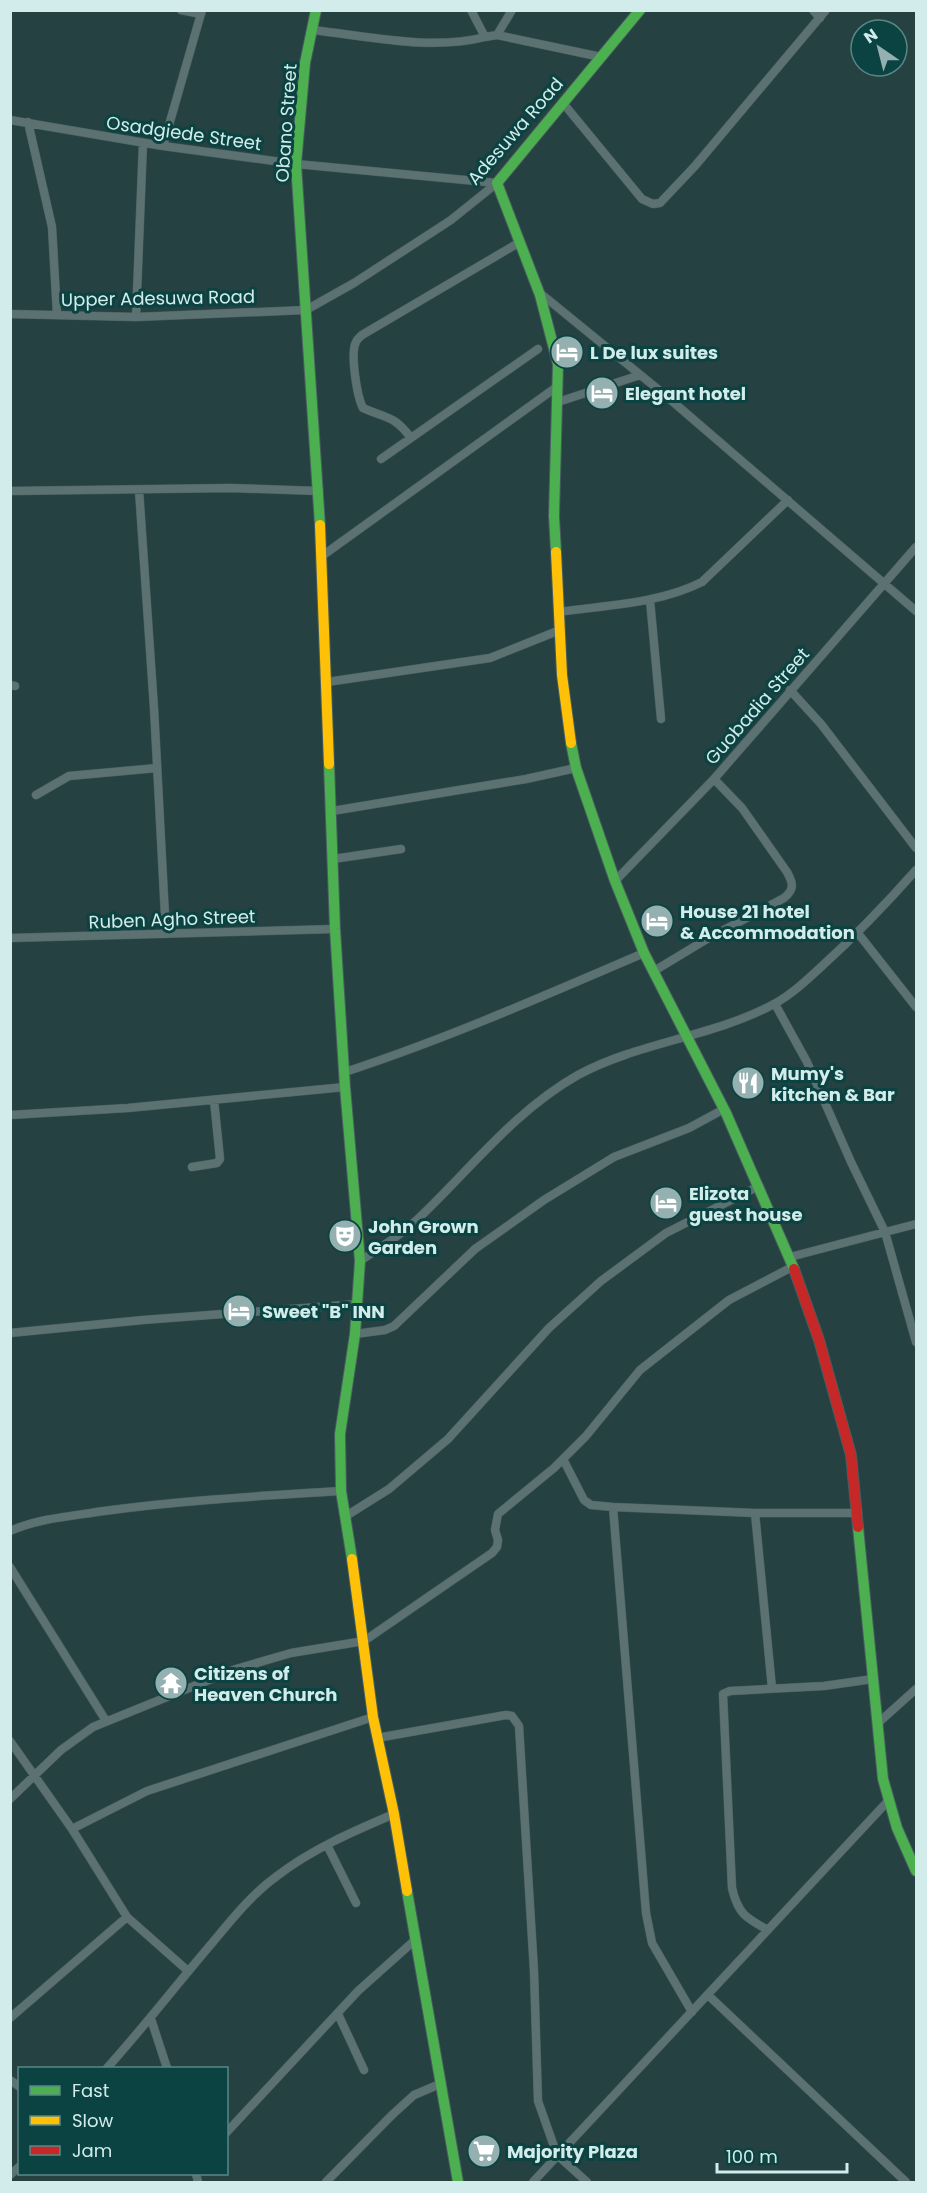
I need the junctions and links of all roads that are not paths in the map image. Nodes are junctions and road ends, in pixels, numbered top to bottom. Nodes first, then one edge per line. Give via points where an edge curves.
1 (181, 10) edge
2 (316, 10) edge
3 (471, 10) edge
4 (512, 10) edge
5 (640, 10) edge
6 (813, 10) edge
7 (826, 10) edge
8 (202, 12) edge
9 (820, 18) junction
10 (312, 30) junction
11 (498, 35) junction
12 (485, 37) junction
13 (601, 57) junction
14 (563, 103) junction
15 (10, 120) edge
16 (28, 122) junction
17 (143, 143) junction
18 (163, 146) junction
19 (296, 164) junction
20 (497, 183) junction
21 (520, 242) junction
22 (538, 292) junction
23 (306, 310) junction
24 (10, 314) edge
25 (57, 315) junction
26 (136, 316) junction
27 (538, 349) dead end
28 (640, 375) junction
29 (558, 387) junction
30 (558, 402) junction
31 (411, 438) junction
32 (381, 459) dead end
33 (139, 490) junction
34 (10, 491) edge
35 (319, 491) junction
36 (788, 500) junction
37 (916, 547) edge
38 (322, 556) junction
39 (884, 584) junction
40 (650, 600) junction
41 (916, 611) edge
42 (559, 612) junction
43 (560, 630) junction
44 (327, 682) junction
45 (790, 690) junction
46 (661, 719) dead end
47 (157, 768) junction
48 (576, 768) junction
49 (714, 779) junction
50 (36, 795) dead end
51 (332, 811) junction
52 (916, 848) edge
53 (401, 849) dead end
54 (333, 859) junction
55 (916, 870) edge
56 (615, 881) junction
57 (335, 929) junction
58 (857, 932) junction
59 (166, 934) junction
60 (10, 938) edge
61 (645, 953) junction
62 (654, 971) junction
63 (775, 1004) junction
64 (916, 1007) edge
65 (686, 1035) junction
66 (345, 1072) junction
67 (345, 1087) junction
68 (214, 1100) junction
69 (724, 1109) junction
70 (10, 1116) edge
71 (192, 1167) dead end
72 (759, 1186) junction
73 (916, 1224) edge
74 (885, 1232) junction
75 (360, 1261) junction
76 (792, 1261) junction
77 (358, 1304) junction
78 (10, 1333) edge
79 (355, 1334) junction
80 (916, 1339) edge
81 (563, 1459) junction
82 (341, 1491) junction
83 (613, 1508) junction
84 (755, 1513) junction
85 (858, 1513) junction
86 (346, 1516) junction
87 (10, 1530) edge
88 (10, 1567) edge
89 (364, 1641) junction
90 (873, 1678) junction
91 (772, 1688) junction
92 (916, 1689) edge
93 (372, 1717) junction
94 (106, 1721) junction
95 (877, 1724) junction
96 (377, 1738) junction
97 (10, 1741) edge
98 (34, 1775) junction
99 (10, 1799) edge
100 (888, 1801) junction
101 (394, 1814) junction
102 (72, 1829) junction
103 (327, 1845) junction
104 (913, 1856) edge
105 (916, 1871) edge
106 (356, 1903) dead end
107 (127, 1917) junction
108 (768, 1930) junction
109 (415, 1940) junction
110 (188, 1971) junction
111 (708, 1995) junction
112 (692, 2012) junction
113 (338, 2014) junction
114 (10, 2018) edge
115 (151, 2019) junction
116 (108, 2067) edge
117 (167, 2067) edge
118 (363, 2070) dead end
119 (440, 2084) junction
120 (228, 2131) edge
121 (558, 2155) junction
122 (326, 2182) edge
123 (458, 2182) edge
124 (532, 2182) edge
125 (587, 2182) edge
126 (906, 2182) edge

1 - 8 street
2 - 10 street, Obano Street
3 - 12 street
4 - 11 street
5 - 13 street, Adesuwa Road
6 - 9 street
7 - 9 street
8 - 18 street
9 - 14 street via 660,203 642,199
10 - 12 street via 433,43
10 - 19 street, Obano Street via 305,63
11 - 12 street
11 - 13 street
13 - 14 street, Adesuwa Road
14 - 20 street, Adesuwa Road
15 - 16 street, Osadgiede Street
16 - 17 street, Osadgiede Street
16 - 25 street via 52,227
17 - 18 street, Osadgiede Street
17 - 26 street
18 - 19 street, Osadgiede Street
19 - 20 street, Osadgiede Street
19 - 23 street, Obano Street
20 - 21 street
20 - 23 street, Adesuwa Road via 451,220
21 - 22 street
21 - 31 street via 356,342 353,352 363,408 393,419
22 - 28 street
22 - 29 street via 555,344
23 - 26 street, Upper Adesuwa Road
23 - 35 street, Obano Street
24 - 25 street, Upper Adesuwa Road
25 - 26 street, Upper Adesuwa Road
27 - 31 street
28 - 30 street
28 - 36 street
29 - 30 street
29 - 38 street
30 - 42 street via 554,516
31 - 32 street
33 - 34 street
33 - 35 street
33 - 47 street
35 - 38 street, Obano Street
36 - 39 street
36 - 40 street via 702,582
37 - 39 street, Guobadia Street
38 - 44 street, Obano Street
39 - 41 street
39 - 45 street, Guobadia Street
40 - 42 street
40 - 46 street
42 - 43 street
43 - 44 street via 490,658
43 - 48 street via 567,723
44 - 51 street, Obano Street
45 - 49 street, Guobadia Street
45 - 52 street via 821,724
47 - 50 street via 69,776
47 - 59 street
48 - 51 street
48 - 56 street
49 - 56 street, Guobadia Street
49 - 62 street via 742,808 788,872 793,887 784,898
51 - 54 street, Obano Street
53 - 54 street
54 - 57 street, Obano Street
55 - 58 street
56 - 61 street
57 - 59 street, Ruben Agho Street
57 - 66 street, Obano Street
58 - 63 street via 803,984
58 - 64 street
59 - 60 street, Ruben Agho Street
61 - 62 street
61 - 66 street
62 - 65 street
63 - 65 street
63 - 74 street via 807,1062
65 - 69 street
65 - 75 street via 578,1075 552,1092 484,1150 421,1217
66 - 67 street, Obano Street
67 - 68 street
67 - 75 street, Obano Street
68 - 70 street
68 - 71 street via 220,1159 217,1163
69 - 72 street
69 - 79 street via 689,1128 614,1157 475,1249 394,1326
72 - 76 street
72 - 86 street via 666,1233 601,1281 549,1328 448,1439 389,1489
73 - 74 street
74 - 76 street
74 - 80 street
75 - 77 street, Obano Street
76 - 81 street via 729,1300 640,1370
76 - 85 street via 843,1421
77 - 78 street
77 - 79 street, Obano Street
79 - 82 street, Obano Street via 340,1434
81 - 83 street via 584,1500
81 - 89 street via 498,1514 497,1547 492,1552
82 - 86 street, Obano Street
82 - 87 street via 172,1502
83 - 84 street
83 - 112 street via 646,1913 652,1943
84 - 85 street
84 - 91 street
85 - 90 street
86 - 89 street, Obano Street
88 - 94 street
89 - 93 street, Obano Street
89 - 94 street via 291,1653 236,1669
90 - 91 street via 824,1686
90 - 95 street
91 - 108 street via 730,1691 723,1694 722,1702 732,1888 745,1917
92 - 95 street
93 - 96 street, Obano Street
93 - 102 street via 147,1791
94 - 98 street via 61,1750
95 - 100 street
96 - 101 street, Obano Street
96 - 121 street via 506,1715 512,1716 519,1726 538,2101
97 - 98 street
98 - 99 street
98 - 102 street
100 - 104 street
100 - 108 street
101 - 103 street
101 - 109 street, Obano Street
102 - 107 street
103 - 106 street
103 - 110 street via 259,1891
104 - 105 street
107 - 110 street
107 - 114 street
108 - 111 street
109 - 113 street via 358,1990
109 - 119 street, Obano Street
110 - 115 street
111 - 112 street
111 - 126 street
112 - 121 street
113 - 118 street
113 - 120 street
115 - 116 street
115 - 117 street
119 - 122 street via 414,2095
119 - 123 street, Obano Street
121 - 124 street
121 - 125 street

